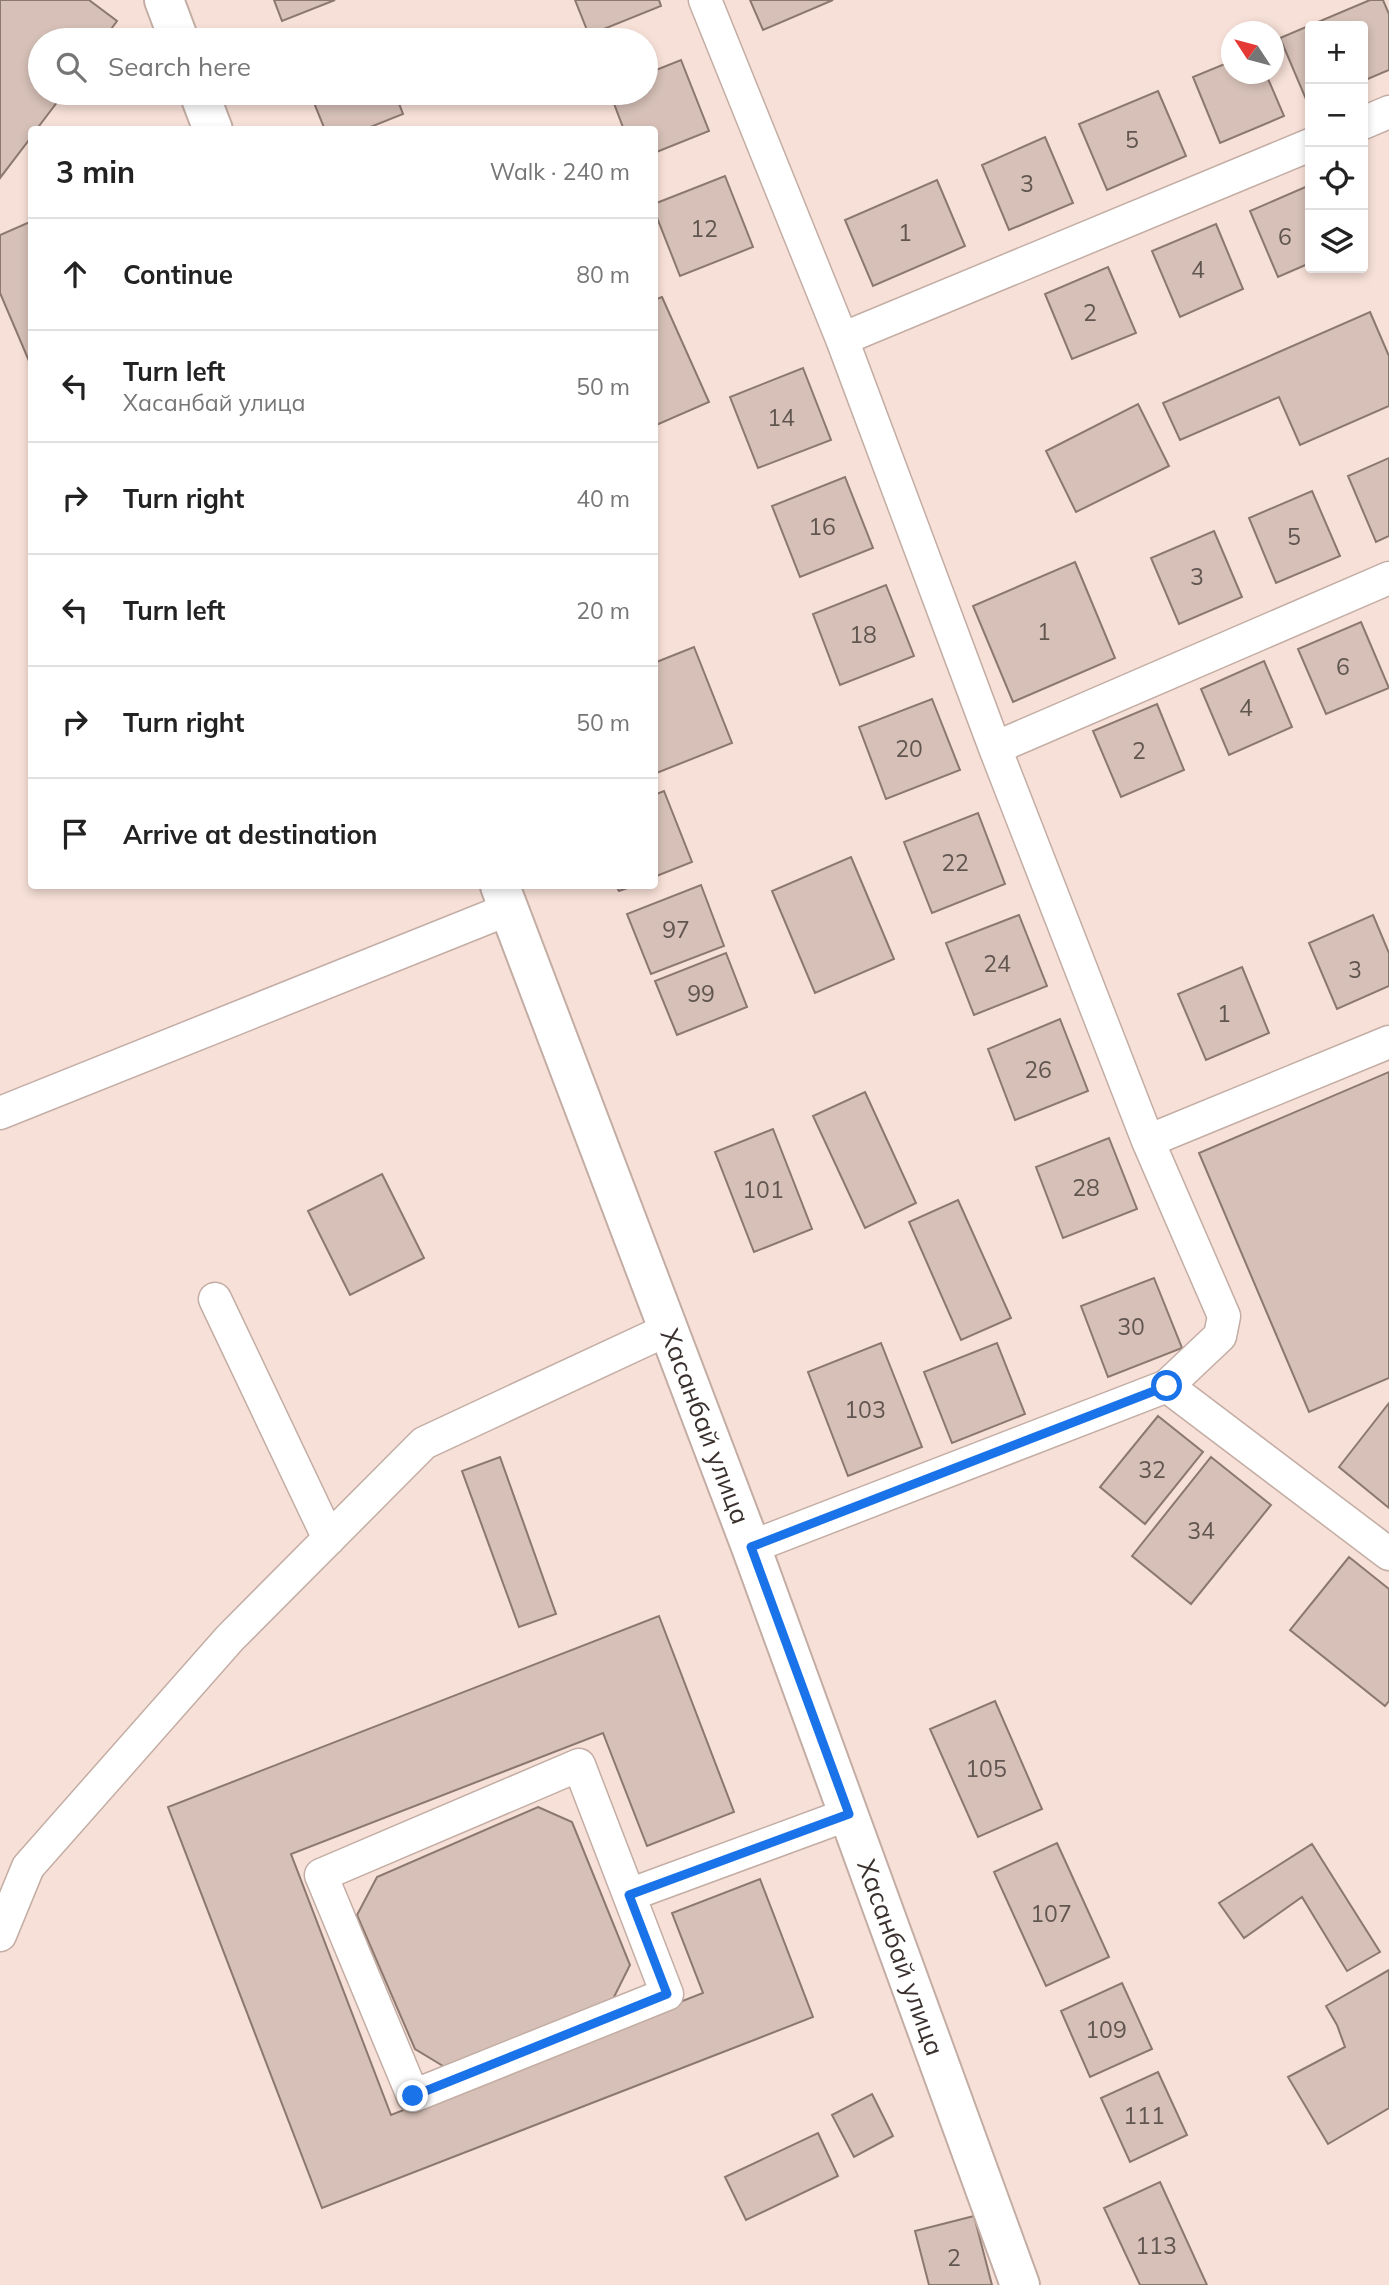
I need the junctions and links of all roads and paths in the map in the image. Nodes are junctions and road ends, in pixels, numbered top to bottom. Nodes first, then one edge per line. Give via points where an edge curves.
1 (164, 0) edge
2 (705, 0) edge
3 (174, 28) edge
4 (204, 105) edge
5 (1389, 112) edge
6 (1368, 121) edge
7 (211, 126) edge
8 (1305, 147) edge
9 (842, 339) junction
10 (1389, 578) edge
11 (995, 748) junction
12 (504, 897) edge
13 (1389, 1042) edge
14 (0, 1113) edge
15 (1148, 1140) junction
16 (215, 1298) dead end
17 (669, 1329) junction
18 (1167, 1386) junction
19 (329, 1539) junction
20 (751, 1547) junction
21 (1389, 1554) edge
22 (849, 1814) junction
23 (629, 1895) junction
24 (0, 1935) edge
25 (1020, 2285) edge

1 - 3 street
2 - 9 street
4 - 7 street
5 - 6 street
8 - 9 street
9 - 11 street
10 - 11 street
11 - 15 street
12 - 14 street
12 - 17 street, Хасанбай улица
13 - 15 street
15 - 18 street via 1224,1316 1220,1336
16 - 19 street
17 - 19 street via 424,1443
17 - 20 street, Хасанбай улица
18 - 20 street
18 - 21 street
19 - 24 street via 230,1638 28,1867
20 - 22 street, Хасанбай улица
22 - 23 street
22 - 25 street, Хасанбай улица
23 - 23 street via 667,1994 413,2096 321,1875 579,1765

